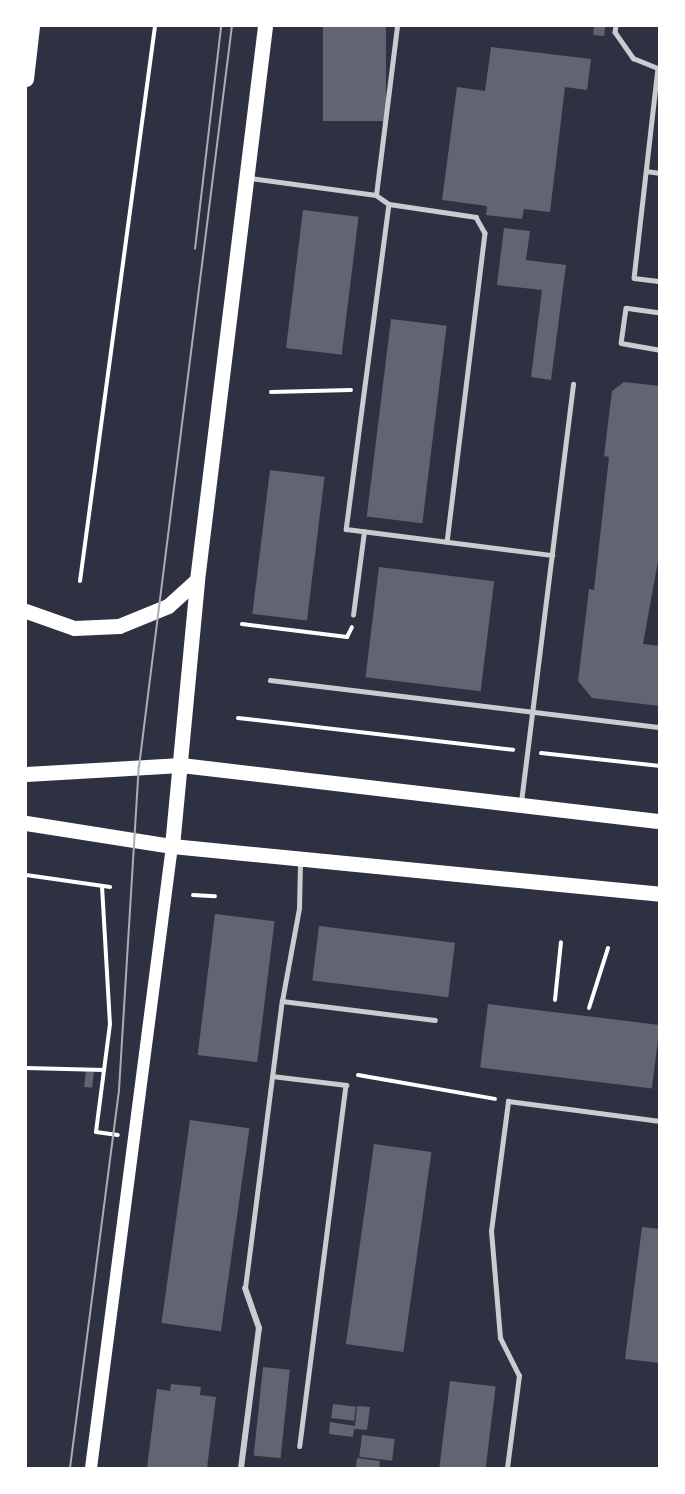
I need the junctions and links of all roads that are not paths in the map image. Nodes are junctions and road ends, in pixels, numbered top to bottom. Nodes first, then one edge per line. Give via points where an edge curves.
1 (32, 26) edge
2 (265, 26) edge
3 (397, 26) edge
4 (615, 26) edge
5 (659, 68) edge
6 (26, 79) edge
7 (656, 111) edge
8 (646, 171) junction
9 (660, 173) edge
10 (247, 178) junction
11 (376, 195) junction
12 (389, 204) junction
13 (660, 281) edge
14 (660, 313) edge
15 (660, 350) edge
16 (573, 384) dead end
17 (364, 532) junction
18 (447, 542) junction
19 (552, 555) junction
20 (197, 580) junction
21 (26, 611) edge
22 (353, 615) road end
23 (270, 680) dead end
24 (533, 712) junction
25 (660, 727) edge
26 (181, 765) junction
27 (26, 774) edge
28 (521, 805) junction
29 (660, 821) edge
30 (26, 823) edge
31 (172, 846) junction
32 (300, 857) junction
33 (660, 894) edge
34 (282, 1001) junction
35 (435, 1020) dead end
36 (272, 1076) junction
37 (660, 1121) edge
38 (245, 1288) joint
39 (300, 1446) dead end
40 (91, 1468) edge
41 (241, 1468) edge
42 (507, 1468) edge

1 - 6 main road
2 - 10 main road
3 - 11 lane
4 - 5 lane via 633,58
5 - 7 lane
7 - 8 lane
8 - 9 lane
8 - 13 lane via 634,278
10 - 11 lane
10 - 20 main road
11 - 12 lane
12 - 17 lane via 346,529
12 - 18 lane via 476,217 485,233
14 - 15 lane via 626,309 621,343
16 - 19 lane
17 - 18 lane
17 - 22 lane
18 - 19 lane
19 - 24 lane
20 - 21 main road via 168,606 119,626 74,628
20 - 26 main road
23 - 24 lane
24 - 25 lane
24 - 28 lane
26 - 27 main road
26 - 28 main road
26 - 31 main road
28 - 29 main road
30 - 31 main road
31 - 32 main road
31 - 40 main road
32 - 33 main road
32 - 34 lane via 299,908
34 - 35 lane
34 - 36 lane
36 - 38 lane
36 - 39 lane via 346,1085
37 - 42 lane via 508,1101 491,1231 500,1338 519,1376
38 - 41 street via 260,1328

